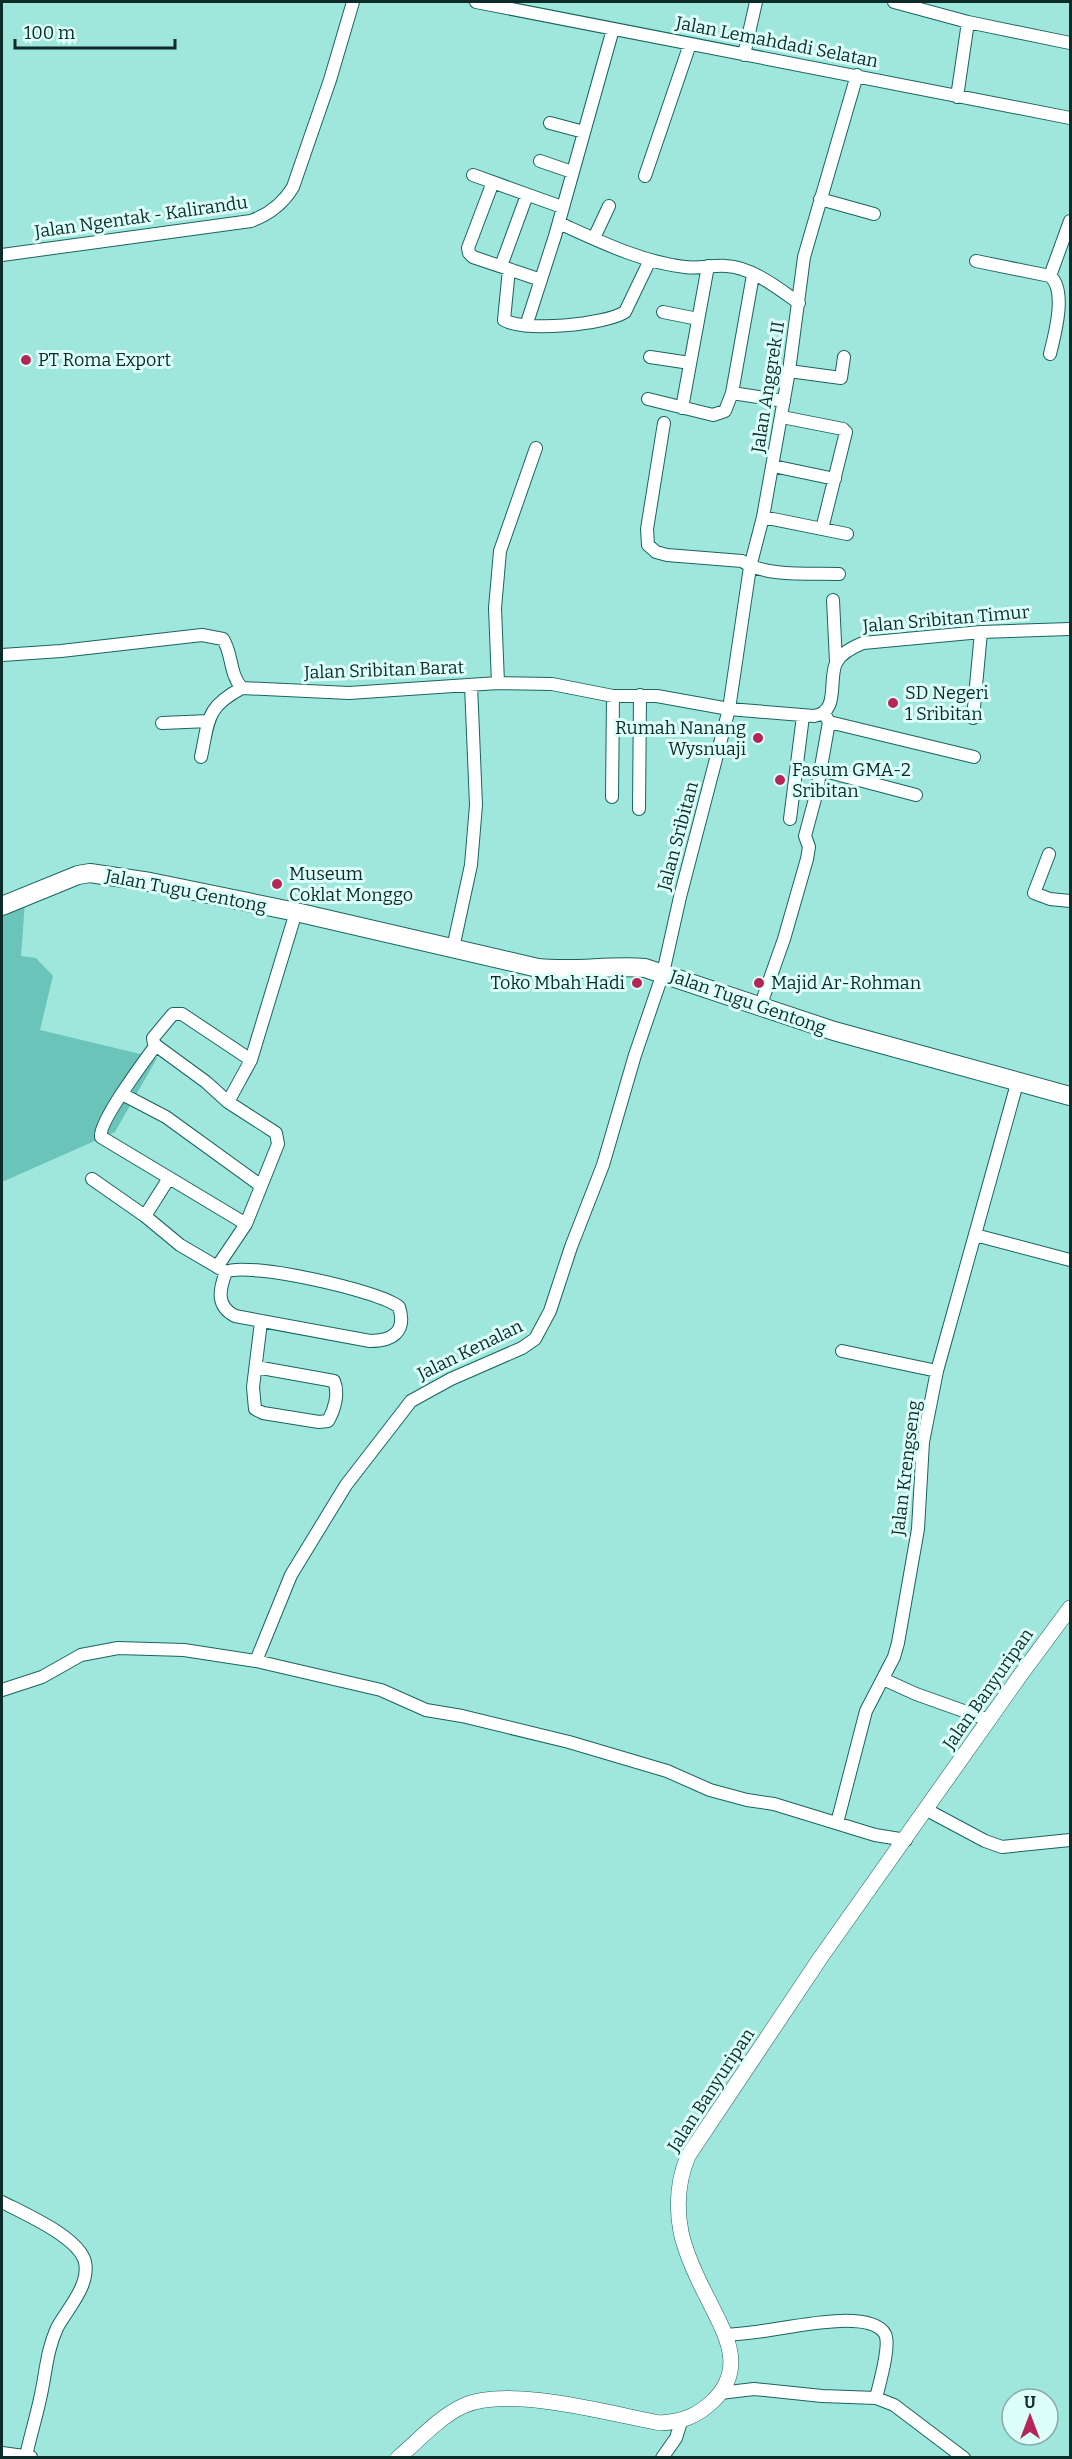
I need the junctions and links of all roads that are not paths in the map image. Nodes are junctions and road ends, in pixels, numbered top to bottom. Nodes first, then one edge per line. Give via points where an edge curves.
1 (353, 2) edge
2 (479, 2) edge
3 (756, 2) edge
4 (894, 2) edge
5 (968, 22) junction
6 (613, 28) junction
7 (1071, 43) edge
8 (690, 44) junction
9 (744, 55) junction
10 (857, 75) junction
11 (957, 97) junction
12 (1071, 118) edge
13 (550, 123) dead end
14 (584, 132) junction
15 (540, 160) dead end
16 (572, 172) junction
17 (473, 175) dead end
18 (645, 176) dead end
19 (493, 182) junction
20 (527, 195) junction
21 (820, 199) junction
22 (609, 206) dead end
23 (562, 207) junction
24 (874, 214) dead end
25 (1071, 221) edge
26 (559, 223) junction
27 (594, 238) junction
28 (2, 255) edge
29 (650, 260) junction
30 (976, 261) dead end
31 (708, 266) junction
32 (505, 267) junction
33 (753, 275) junction
34 (1050, 276) junction
35 (541, 280) junction
36 (799, 303) junction
37 (663, 312) dead end
38 (698, 319) junction
39 (526, 326) junction
40 (1050, 354) dead end
41 (650, 357) dead end
42 (844, 357) dead end
43 (690, 363) junction
44 (789, 371) junction
45 (732, 393) junction
46 (648, 399) dead end
47 (784, 401) junction
48 (682, 408) junction
49 (782, 417) junction
50 (664, 423) dead end
51 (536, 448) dead end
52 (773, 466) junction
53 (835, 479) junction
54 (763, 517) junction
55 (822, 529) junction
56 (847, 534) dead end
57 (750, 567) junction
58 (839, 574) dead end
59 (833, 600) dead end
60 (1071, 629) edge
61 (981, 632) junction
62 (2, 655) edge
63 (836, 662) junction
64 (498, 683) junction
65 (471, 685) junction
66 (242, 688) junction
67 (640, 695) junction
68 (614, 696) junction
69 (729, 709) junction
70 (803, 716) junction
71 (826, 718) junction
72 (973, 718) dead end
73 (209, 722) junction
74 (162, 723) dead end
75 (201, 757) dead end
76 (974, 757) dead end
77 (821, 770) junction
78 (794, 791) junction
79 (816, 795) junction
80 (916, 795) dead end
81 (612, 797) dead end
82 (639, 809) dead end
83 (790, 819) dead end
84 (1049, 854) dead end
85 (1071, 901) edge
86 (2, 906) edge
87 (296, 912) junction
88 (453, 948) junction
89 (663, 973) junction
90 (760, 1007) junction
91 (156, 1045) junction
92 (251, 1060) junction
93 (1018, 1080) junction
94 (122, 1094) junction
95 (1071, 1096) edge
96 (228, 1102) junction
97 (169, 1178) junction
98 (92, 1179) dead end
99 (260, 1185) junction
100 (145, 1216) junction
101 (246, 1224) junction
102 (975, 1235) junction
103 (1071, 1260) edge
104 (222, 1269) junction
105 (261, 1322) junction
106 (842, 1351) dead end
107 (256, 1368) junction
108 (937, 1371) junction
109 (1071, 1608) edge
110 (256, 1661) junction
111 (882, 1679) junction
112 (2, 1690) edge
113 (989, 1720) junction
114 (927, 1809) junction
115 (837, 1823) junction
116 (906, 1840) junction
117 (1071, 1840) edge
118 (2, 2202) edge
119 (726, 2335) junction
120 (720, 2393) junction
121 (876, 2398) junction
122 (681, 2422) junction
123 (2, 2453) edge
124 (29, 2457) edge
125 (398, 2457) edge
126 (663, 2457) edge
127 (964, 2457) edge

1 - 28 street, Jalan Ngentak - Kalirandu via 293,187 266,216
2 - 6 street, Jalan Lemahdadi Selatan
3 - 9 street
4 - 5 street
5 - 7 street
5 - 11 street
6 - 8 street, Jalan Lemahdadi Selatan
6 - 14 street
8 - 9 street, Jalan Lemahdadi Selatan
8 - 18 street
9 - 10 street, Jalan Lemahdadi Selatan
10 - 11 street, Jalan Lemahdadi Selatan
10 - 21 street, Jalan Anggrek II
11 - 12 street, Jalan Lemahdadi Selatan
13 - 14 street
14 - 16 street
15 - 16 street
16 - 23 street
17 - 19 street
19 - 20 street
19 - 32 street via 468,248 473,257
20 - 23 street
20 - 32 street
21 - 24 street
21 - 36 street, Jalan Anggrek II via 805,251
22 - 27 street
23 - 26 street
25 - 34 street
26 - 27 street
26 - 35 street
27 - 29 street
29 - 31 street via 686,267
29 - 39 street via 621,315 583,323
30 - 34 street
31 - 33 street via 729,266
31 - 38 street
32 - 35 street
32 - 39 street via 504,320
33 - 36 street
33 - 45 street
34 - 40 street via 1058,286 1057,327
35 - 39 street
36 - 44 street, Jalan Anggrek II
37 - 38 street
38 - 43 street
41 - 43 street
42 - 44 street via 841,378
43 - 48 street
44 - 47 street, Jalan Anggrek II
45 - 47 street
45 - 48 street via 724,411 718,414
46 - 48 street
47 - 49 street, Jalan Anggrek II
49 - 52 street, Jalan Anggrek II
49 - 53 street via 846,432
50 - 57 street via 647,529 648,545 667,555 742,561
51 - 64 street via 500,551 495,608
52 - 53 street
52 - 54 street, Jalan Anggrek II
53 - 55 street
54 - 55 street
54 - 57 street, Jalan Anggrek II
55 - 56 street
57 - 58 street
57 - 69 street, Jalan Anggrek II
59 - 63 street
60 - 61 street, Jalan Sribitan Timur
61 - 63 street, Jalan Sribitan Timur via 863,643
61 - 72 street
62 - 66 street via 178,636 214,636 226,644 233,675
63 - 71 street
64 - 65 street, Jalan Sribitan Barat
64 - 68 street, Jalan Sribitan Barat via 552,684
65 - 66 street, Jalan Sribitan Barat via 348,693
65 - 88 street via 476,805 471,865
66 - 73 street via 219,703
67 - 68 street, Jalan Sribitan Barat
67 - 69 street, Jalan Sribitan Barat
67 - 82 street
68 - 81 street
69 - 70 street
69 - 89 street, Jalan Sribitan
70 - 71 street
70 - 78 street
71 - 76 street
71 - 77 street
73 - 74 street
73 - 75 street
77 - 79 street
77 - 80 street
78 - 79 street
78 - 83 street
79 - 90 street via 805,836 807,858
84 - 85 street via 1034,893
86 - 87 main road, Jalan Tugu Gentong via 90,873
87 - 88 main road, Jalan Tugu Gentong
87 - 92 street
88 - 89 main road, Jalan Tugu Gentong via 538,968 568,971 627,967
89 - 90 main road, Jalan Tugu Gentong
89 - 110 street, Jalan Kenalan via 597,1183 542,1329 522,1348 411,1401 346,1485 291,1575
90 - 93 main road, Jalan Tugu Gentong
91 - 92 street via 153,1038 176,1013
91 - 94 street
91 - 96 street
92 - 96 street
93 - 95 main road, Jalan Tugu Gentong
93 - 102 street, Jalan Krengseng
94 - 97 street via 101,1129 101,1137
94 - 99 street via 166,1117
96 - 99 street via 278,1136
97 - 100 street
97 - 101 street
98 - 100 street
99 - 101 street
100 - 104 street via 180,1245
101 - 104 street
102 - 103 street
102 - 108 street, Jalan Krengseng
104 - 105 street via 224,1310
104 - 105 street via 255,1269 330,1282 386,1299 398,1305 401,1313 395,1335 387,1340 370,1341
105 - 107 street
106 - 108 street
107 - 107 street via 334,1381 336,1398 328,1420 319,1422 257,1411 252,1397
108 - 111 street, Jalan Krengseng via 923,1442 918,1528 898,1643
109 - 113 street, Jalan Banyuripan
110 - 112 street via 184,1650 118,1648 81,1655 42,1677
110 - 115 street via 381,1690 426,1710 568,1742 667,1771 710,1790
111 - 113 street
111 - 115 street, Jalan Krengseng via 866,1711
113 - 114 street, Jalan Banyuripan
114 - 116 street, Jalan Banyuripan
114 - 117 street via 1002,1846
115 - 116 street
116 - 119 street, Jalan Banyuripan via 760,2047 682,2170 678,2193 681,2234
118 - 124 street via 64,2237 85,2263 81,2286 46,2358
119 - 120 street, Jalan Banyuripan via 731,2369
119 - 121 street via 823,2322 878,2327 884,2332 887,2345
120 - 121 street via 754,2389
120 - 122 street, Jalan Banyuripan
121 - 127 street via 894,2405
122 - 125 street via 660,2423 532,2399 482,2401 464,2406 444,2419
122 - 126 street
123 - 124 street

